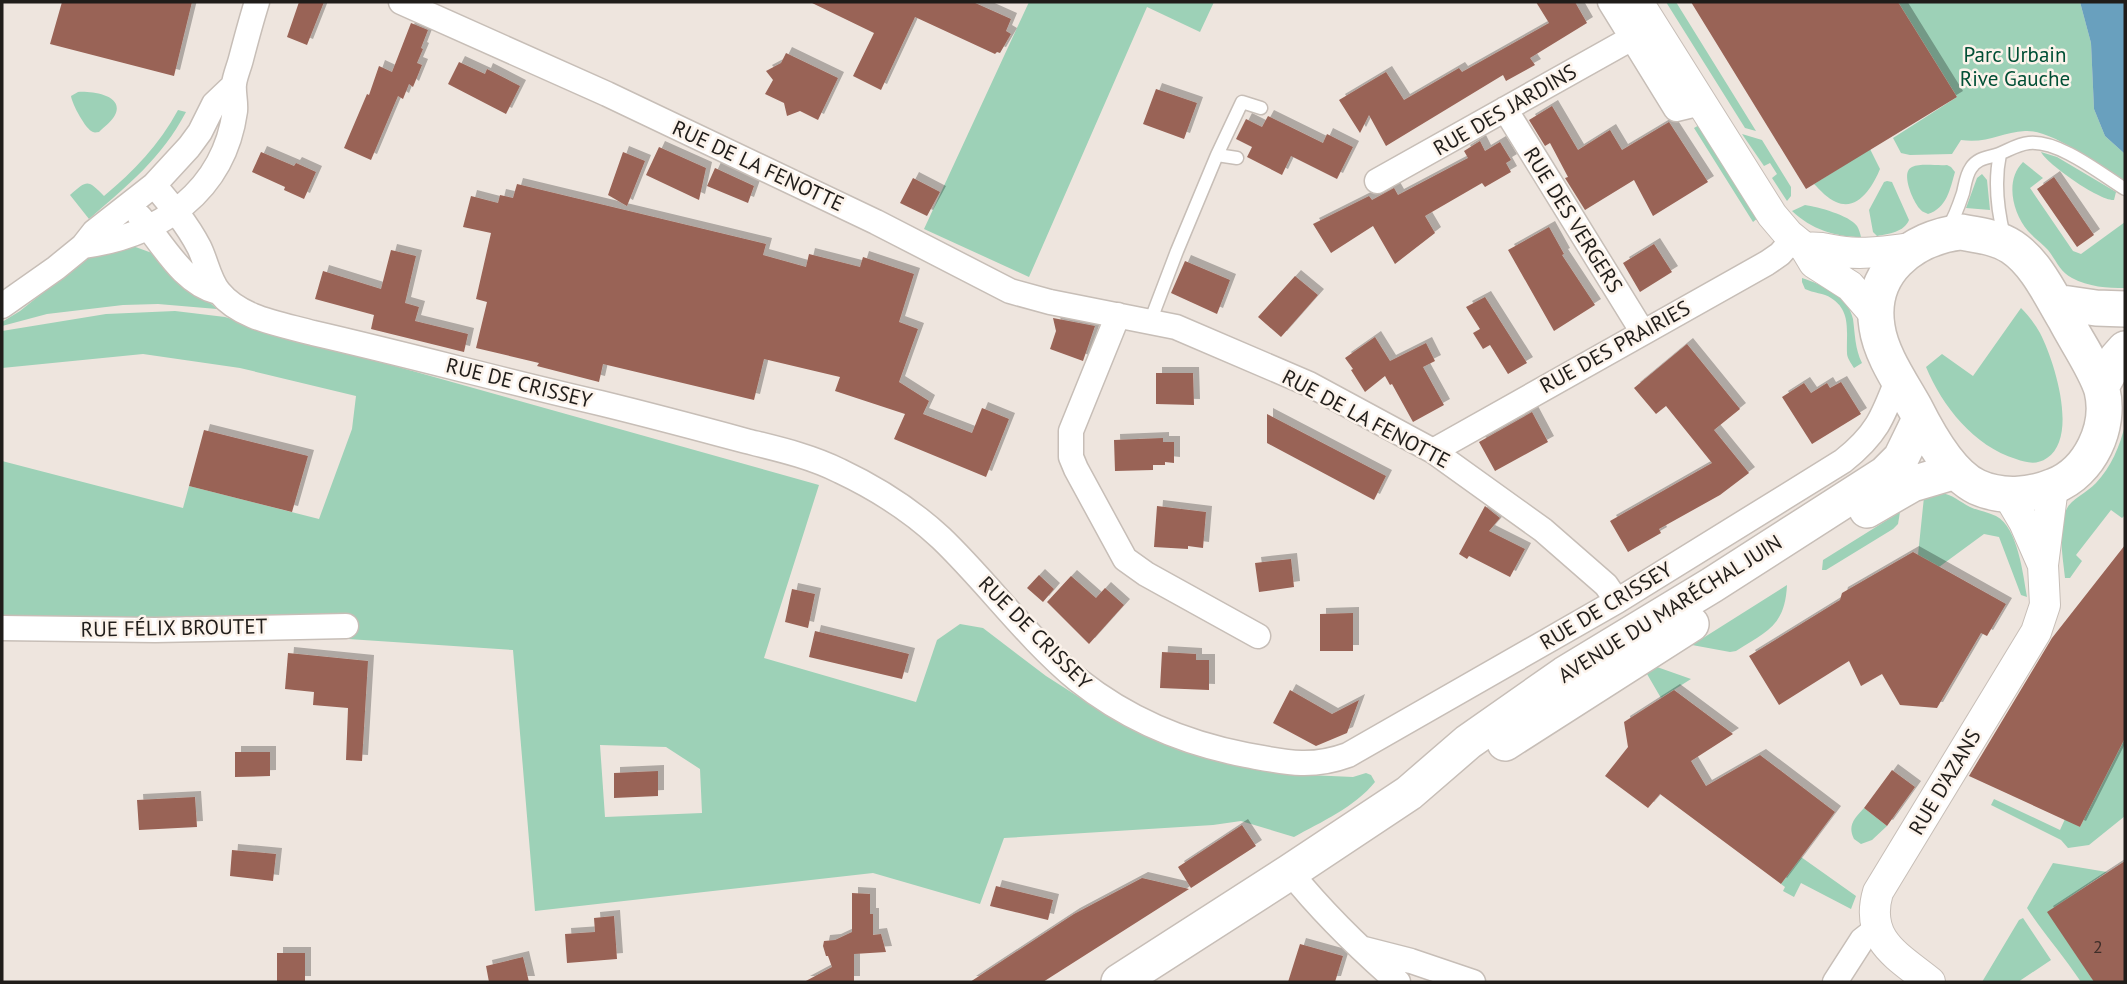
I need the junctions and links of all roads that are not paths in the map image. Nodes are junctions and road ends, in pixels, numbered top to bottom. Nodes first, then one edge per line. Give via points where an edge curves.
1 (257, 2) edge
2 (401, 2) edge
3 (1610, 2) edge
4 (1638, 2) edge
5 (1632, 38) junction
6 (234, 85) junction
7 (1701, 103) junction
8 (1261, 108) dead end
9 (1505, 108) junction
10 (2000, 154) junction
11 (1217, 155) junction
12 (1237, 158) dead end
13 (1377, 181) dead end
14 (154, 185) junction
15 (2125, 189) edge
16 (130, 205) junction
17 (176, 211) junction
18 (149, 228) junction
19 (1929, 241) junction
20 (1799, 243) junction
21 (2005, 243) junction
22 (83, 246) junction
23 (218, 292) junction
24 (2055, 302) junction
25 (2, 306) edge
26 (2125, 309) edge
27 (1118, 315) junction
28 (1876, 316) junction
29 (1150, 322) junction
30 (1642, 331) junction
31 (2125, 349) edge
32 (1898, 378) junction
33 (2101, 387) junction
34 (1920, 419) junction
35 (1433, 450) junction
36 (1956, 471) junction
37 (2053, 487) junction
38 (2008, 495) junction
39 (2043, 565) junction
40 (1617, 601) junction
41 (346, 626) dead end
42 (2, 628) edge
43 (1258, 636) dead end
44 (1409, 793) junction
45 (1302, 865) junction
46 (1876, 929) junction
47 (1359, 948) junction
48 (1119, 982) edge
49 (1398, 982) edge
50 (1473, 982) edge
51 (1835, 982) edge
52 (1930, 982) edge

1 - 6 street
2 - 27 street, RUE DE LA FENOTTE via 607,94 1010,291
3 - 5 street
4 - 7 street
5 - 7 street via 1676,109
5 - 9 street, RUE DES JARDINS
6 - 14 street via 214,104 190,147
6 - 17 street via 236,109 223,153 208,183
7 - 20 street via 1772,215
8 - 11 lane via 1242,102
9 - 13 street, RUE DES JARDINS
9 - 30 street, RUE DES VERGERS
10 - 15 lane via 2029,143 2051,146
10 - 19 lane via 1972,165 1957,212
10 - 21 lane via 1996,195
11 - 12 lane
11 - 29 lane
14 - 16 street
14 - 17 street
16 - 18 street, RUE DE CRISSEY
16 - 22 street
17 - 18 street
17 - 23 street via 201,250
18 - 22 street
18 - 23 street, RUE DE CRISSEY via 192,279
19 - 20 street via 1864,252
19 - 21 main road via 1961,232
19 - 28 main road via 1897,261 1884,277
20 - 28 street via 1814,263 1850,286
20 - 30 street, RUE DES PRAIRIES
21 - 24 main road via 2028,261
22 - 25 street
23 - 40 street, RUE DE CRISSEY via 264,320 657,417 797,454 840,471 907,510 939,537 1078,679 1155,728 1222,750 1300,764 1339,758
24 - 26 main road
24 - 33 main road
27 - 29 street, RUE DE LA FENOTTE
27 - 43 street via 1071,431 1076,469 1125,559
28 - 32 main road via 1880,338
29 - 35 street, RUE DE LA FENOTTE via 1176,327 1309,384
30 - 35 street, RUE DES PRAIRIES
31 - 33 main road
32 - 34 main road
32 - 40 street, RUE DE CRISSEY via 1880,424 1860,448
33 - 37 main road via 2103,421 2094,449 2078,471
34 - 36 main road
34 - 44 main road, AVENUE DU MARÉCHAL JUIN via 1901,458 1885,474 1565,674 1468,742
35 - 40 street, RUE DE LA FENOTTE via 1543,530 1606,585
36 - 38 main road via 1975,486
36 - 44 main road, AVENUE DU MARÉCHAL JUIN via 1886,497 1479,760
37 - 38 main road
37 - 39 street, RUE D'AZANS
38 - 39 street, RUE D'AZANS
39 - 46 street, RUE D'AZANS via 2045,605 2036,632 1878,892
41 - 42 street, RUE FÉLIX BROUTET
44 - 45 main road, AVENUE DU MARÉCHAL JUIN
45 - 47 street via 1315,903
45 - 48 main road, AVENUE DU MARÉCHAL JUIN
46 - 51 street via 1862,940
46 - 52 street via 1891,950
47 - 49 street
47 - 50 street

